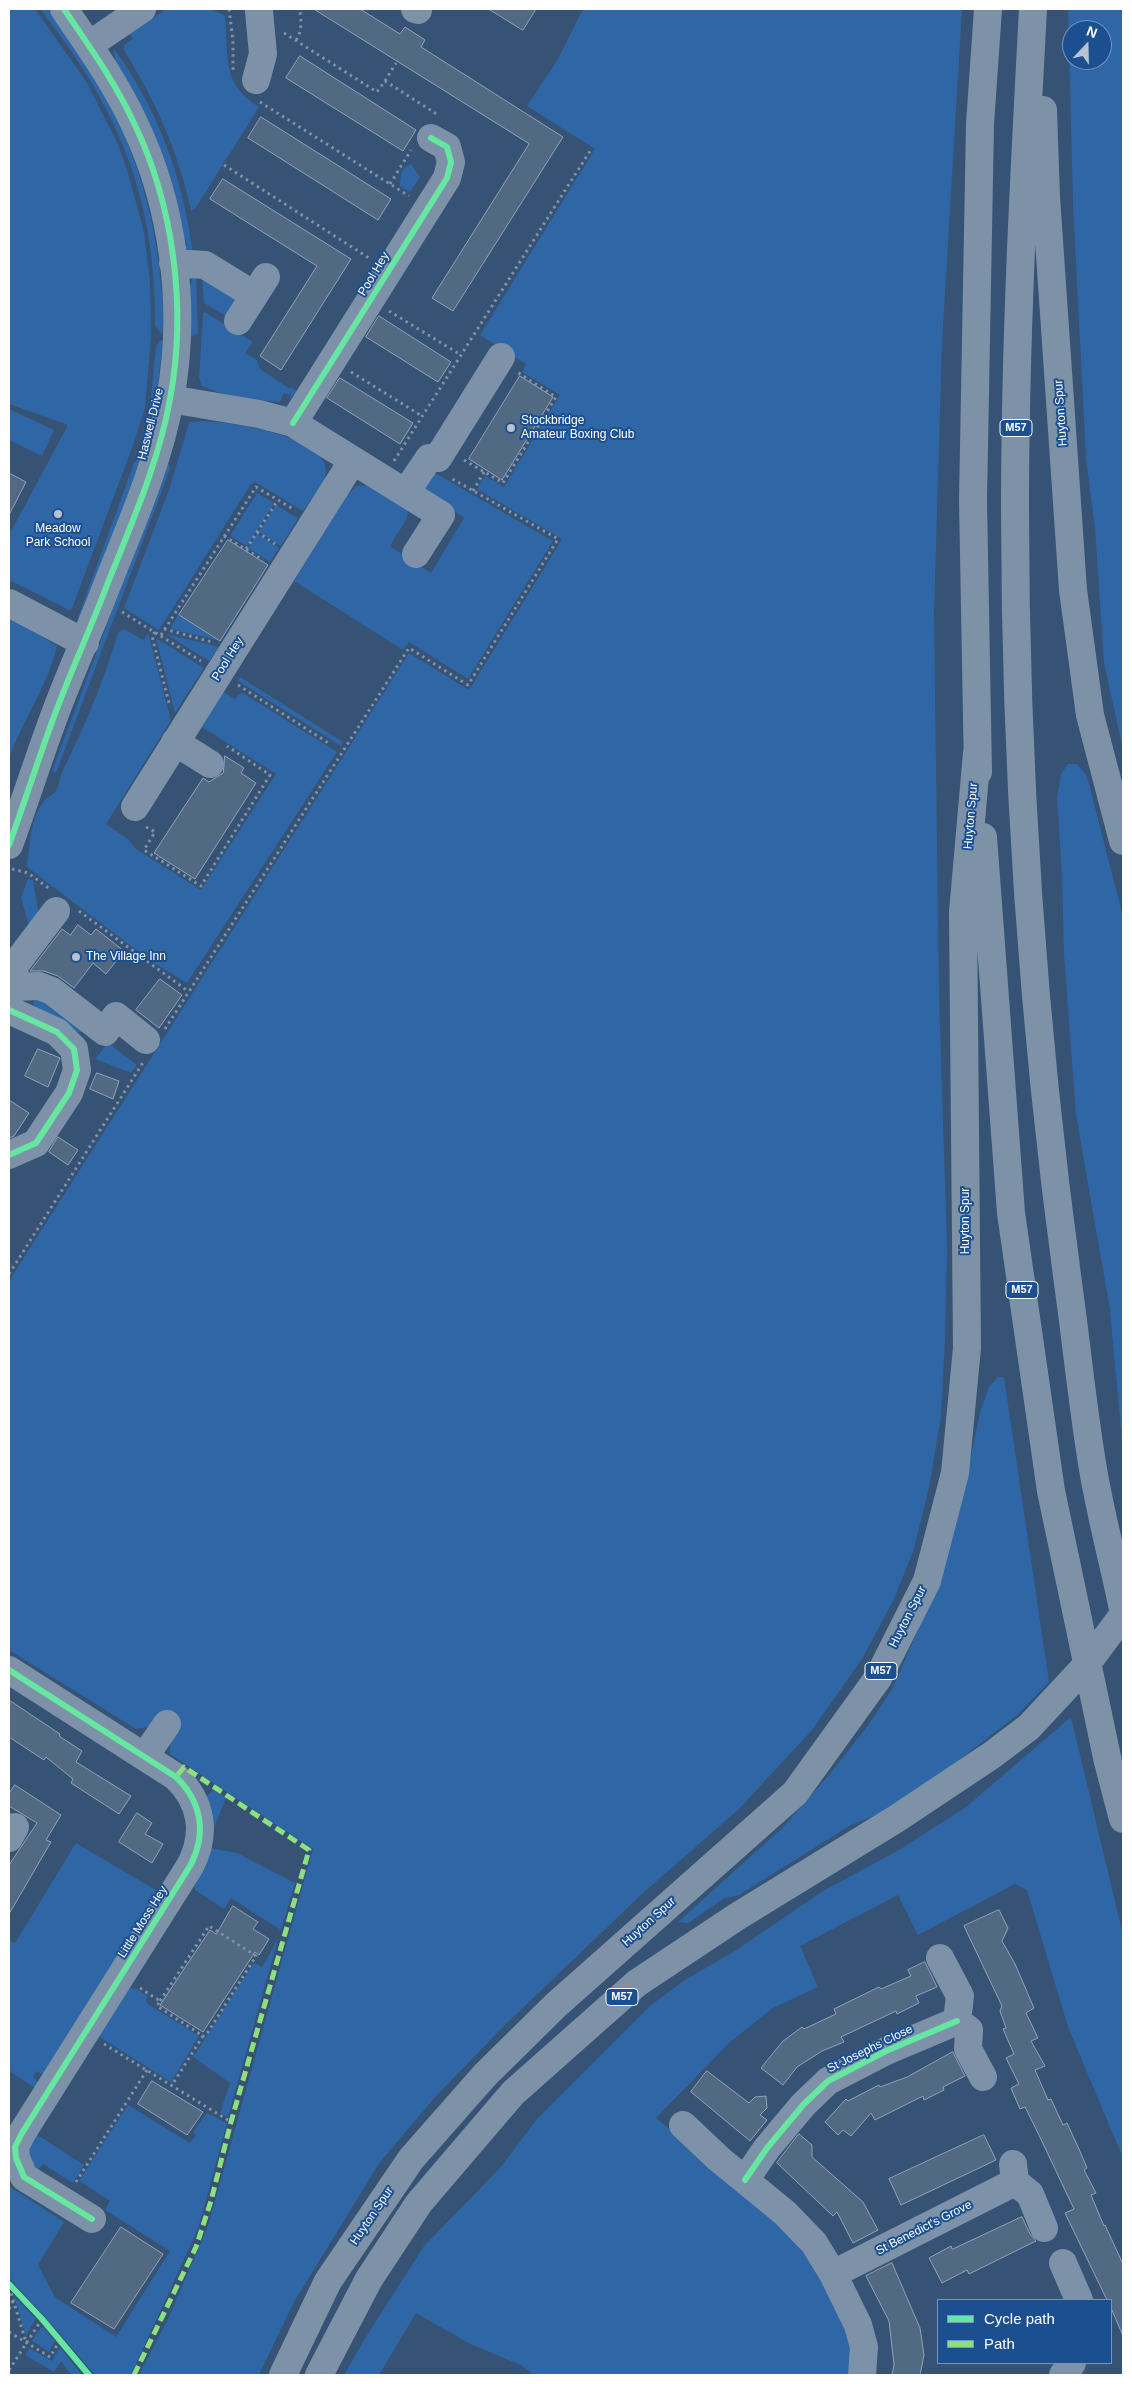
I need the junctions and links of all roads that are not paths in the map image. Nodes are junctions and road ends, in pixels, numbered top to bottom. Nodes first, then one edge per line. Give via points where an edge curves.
1 (64, 9) edge
2 (142, 9) edge
3 (988, 9) edge
4 (1033, 9) edge
5 (1040, 9) edge
6 (258, 14) edge
7 (89, 45) junction
8 (248, 85) road end
9 (427, 135) road end
10 (173, 263) junction
11 (238, 321) dead end
12 (500, 359) road end
13 (170, 399) junction
14 (293, 423) junction
15 (353, 460) junction
16 (406, 492) junction
17 (416, 554) dead end
18 (9, 603) edge
19 (85, 643) junction
20 (180, 734) junction
21 (216, 753) road end
22 (977, 753) junction
23 (134, 807) road end
24 (1123, 841) edge
25 (9, 845) edge
26 (62, 904) road end
27 (10, 997) edge
28 (105, 1032) junction
29 (153, 1041) road end
30 (74, 1049) junction
31 (9, 1155) edge
32 (1123, 1610) edge
33 (1123, 1615) edge
34 (9, 1670) edge
35 (167, 1724) dead end
36 (145, 1756) junction
37 (1123, 1818) edge
38 (940, 1958) dead end
39 (962, 2015) junction
40 (983, 2077) dead end
41 (683, 2126) dead end
42 (745, 2180) junction
43 (92, 2219) dead end
44 (1044, 2228) dead end
45 (1063, 2263) dead end
46 (833, 2274) junction
47 (1079, 2299) edge
48 (1071, 2364) edge
49 (283, 2375) edge
50 (319, 2375) edge
51 (862, 2375) edge
52 (1063, 2375) edge

1 - 7 street, Haswell Drive
2 - 7 street
3 - 22 highway, M57 via 980,124 974,480
4 - 32 highway, M57 via 1021,228 1015,512 1018,674 1027,857 1035,992 1054,1176 1094,1474
5 - 24 highway, Huyton Spur via 1046,197 1074,590 1090,715
6 - 8 street via 263,54
7 - 10 street, Haswell Drive via 118,90 149,158 164,210
9 - 14 street, Pool Hey via 447,147 451,162 447,178
10 - 11 street via 205,265 260,286
10 - 13 street, Haswell Drive via 176,328
12 - 16 street
13 - 14 street
13 - 19 street, Haswell Drive via 151,467
14 - 15 street
15 - 16 street
15 - 20 street, Pool Hey
16 - 17 street via 441,515
18 - 19 street
19 - 25 street, Haswell Drive via 52,720
20 - 21 street
20 - 23 street, Pool Hey
22 - 37 highway, M57 via 1011,1213 1051,1491 1108,1762
22 - 49 highway, Huyton Spur / M57 via 963,912 967,1348 955,1473 927,1581 878,1678 795,1793 556,2005 485,2075 411,2159 328,2281
26 - 27 street via 15,965
27 - 28 street via 39,986 52,991
27 - 30 street
28 - 29 street via 116,1016
28 - 30 street via 93,1044
30 - 31 street via 77,1070 69,1093 36,1143
33 - 50 highway, M57 via 1083,1668 1030,1726 896,1819 738,1916 637,1983 513,2093 419,2203 369,2279
34 - 36 street, Little Moss Hey
35 - 36 street
36 - 43 street, Little Moss Hey via 184,1784 194,1800 201,1830 196,1855 15,2147 24,2177
38 - 39 street
39 - 40 street via 968,2049
39 - 42 street, St Josephs Close via 828,2081 803,2105
41 - 42 street
42 - 46 street via 785,2213 814,2243
44 - 46 street, St Benedict's Grove via 1019,2180
45 - 47 street
46 - 51 street via 858,2325 864,2347
48 - 52 street

